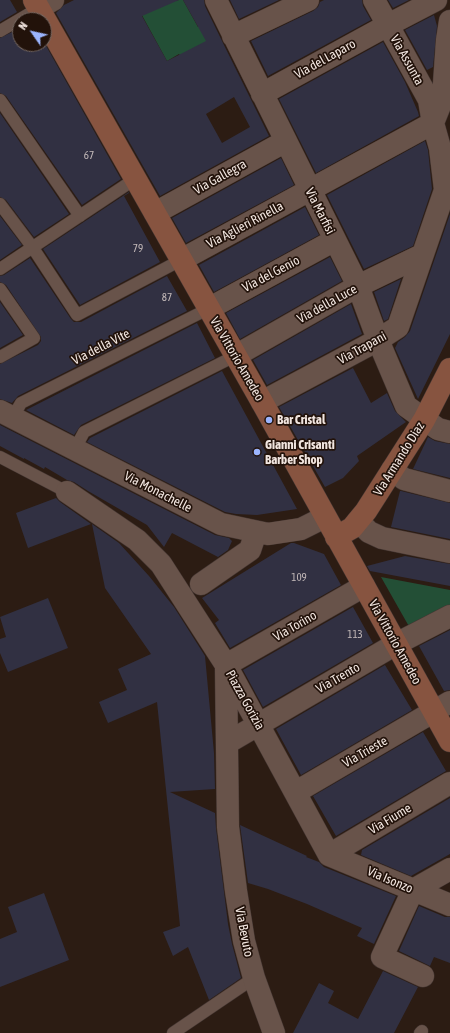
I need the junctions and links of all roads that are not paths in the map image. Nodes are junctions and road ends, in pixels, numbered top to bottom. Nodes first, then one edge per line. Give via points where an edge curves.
1 (216, 0) edge
2 (308, 0) edge
3 (374, 0) edge
4 (436, 0) edge
5 (42, 3) edge
6 (388, 25) junction
7 (0, 31) edge
8 (449, 34) edge
9 (233, 36) junction
10 (262, 94) junction
11 (446, 99) edge
12 (0, 100) edge
13 (433, 122) junction
14 (286, 141) junction
15 (135, 179) junction
16 (310, 190) junction
17 (447, 191) edge
18 (0, 204) edge
19 (155, 213) junction
20 (80, 216) junction
21 (335, 240) junction
22 (33, 248) junction
23 (422, 255) junction
24 (181, 260) junction
25 (0, 269) edge
26 (358, 286) junction
27 (0, 289) edge
28 (208, 308) junction
29 (378, 340) junction
30 (0, 356) edge
31 (235, 356) junction
32 (450, 370) edge
33 (262, 402) junction
34 (6, 414) edge
35 (424, 420) junction
36 (450, 432) edge
37 (75, 449) junction
38 (0, 457) edge
39 (392, 470) junction
40 (450, 491) edge
41 (67, 492) joint
42 (325, 517) junction
43 (358, 521) junction
44 (256, 532) junction
45 (336, 537) junction
46 (450, 552) edge
47 (201, 584) dead end
48 (364, 586) junction
49 (450, 616) edge
50 (396, 644) junction
51 (226, 665) junction
52 (442, 707) edge
53 (259, 724) junction
54 (450, 741) edge
55 (227, 744) junction
56 (450, 783) edge
57 (296, 792) junction
58 (228, 827) joint
59 (329, 855) junction
60 (450, 869) edge
61 (413, 890) junction
62 (450, 905) edge
63 (423, 976) dead end
64 (254, 978) junction
65 (173, 1033) edge
66 (274, 1033) edge

1 - 9 street, Via Marfisi
2 - 9 street
3 - 6 street, Via Assunta
4 - 6 street, Via del Laparo
5 - 7 lane
5 - 15 street, Via Vittorio Amedeo
6 - 10 street, Via del Laparo
6 - 13 street, Via Assunta via 429,100
8 - 11 street
9 - 10 street, Via Marfisi
10 - 14 street, Via Marfisi
11 - 13 street
12 - 20 lane
13 - 16 street, Via Aglieri Rinella
13 - 17 street, Via Assunta
14 - 16 street, Via Marfisi
14 - 19 street, Via Gallegra
15 - 19 street, Via Vittorio Amedeo
15 - 20 lane
16 - 21 street, Via Marfisi
16 - 24 street, Via Aglieri Rinella
17 - 23 street, Via Trapani
18 - 22 lane
19 - 24 street, Via Vittorio Amedeo
20 - 22 lane
21 - 26 street, Via Marfisi
21 - 28 street, Via del Genio
22 - 24 lane via 77,315
22 - 25 lane
23 - 26 street, Via della Luce
23 - 29 street, Via Trapani via 398,327
24 - 28 street, Via Vittorio Amedeo
26 - 29 street, Via Marfisi
26 - 31 street, Via della Luce
27 - 30 lane via 34,338
28 - 31 street, Via Vittorio Amedeo
28 - 34 lane, Via della Vite via 21,403
29 - 33 street, Via Trapani
29 - 35 street, Via Marfisi via 406,406
31 - 33 street, Via Vittorio Amedeo
31 - 37 lane via 84,432
32 - 35 street, Via Armando Diaz
33 - 42 street, Via Vittorio Amedeo
34 - 37 street, Via Monachelle
35 - 36 street, Via Marfisi via 438,429
35 - 39 street, Via Armando Diaz
37 - 44 street, Via Monachelle via 221,524
38 - 41 lane
39 - 40 street via 404,479
39 - 43 street, Via Armando Diaz
41 - 51 street via 137,540 161,564
42 - 44 street, Via Monachelle via 301,529 268,534
42 - 45 street, Via Vittorio Amedeo
43 - 45 street, Via Armando Diaz via 352,528
43 - 46 street via 369,532 382,538
44 - 47 street via 250,550
45 - 48 street, Via Vittorio Amedeo
48 - 50 street, Via Vittorio Amedeo
48 - 51 street, Via Torino
49 - 50 street, Via Trento
50 - 52 street, Via Vittorio Amedeo
50 - 53 street, Via Trento
51 - 53 street, Piazza Gorizia
51 - 55 street, Piazza Gorizia
52 - 54 street, Via Vittorio Amedeo
52 - 57 street, Via Trieste
53 - 55 street, Via Trento
53 - 57 street, Piazza Gorizia
55 - 58 street, Piazza Gorizia
56 - 59 street, Via Fiume
57 - 59 street, Piazza Gorizia
58 - 64 street, Via Bevuto via 244,942
59 - 61 street, Via Isonzo
60 - 61 street
61 - 62 street, Via Isonzo
61 - 63 street via 382,957
64 - 65 lane
64 - 66 street, Via Bevuto

